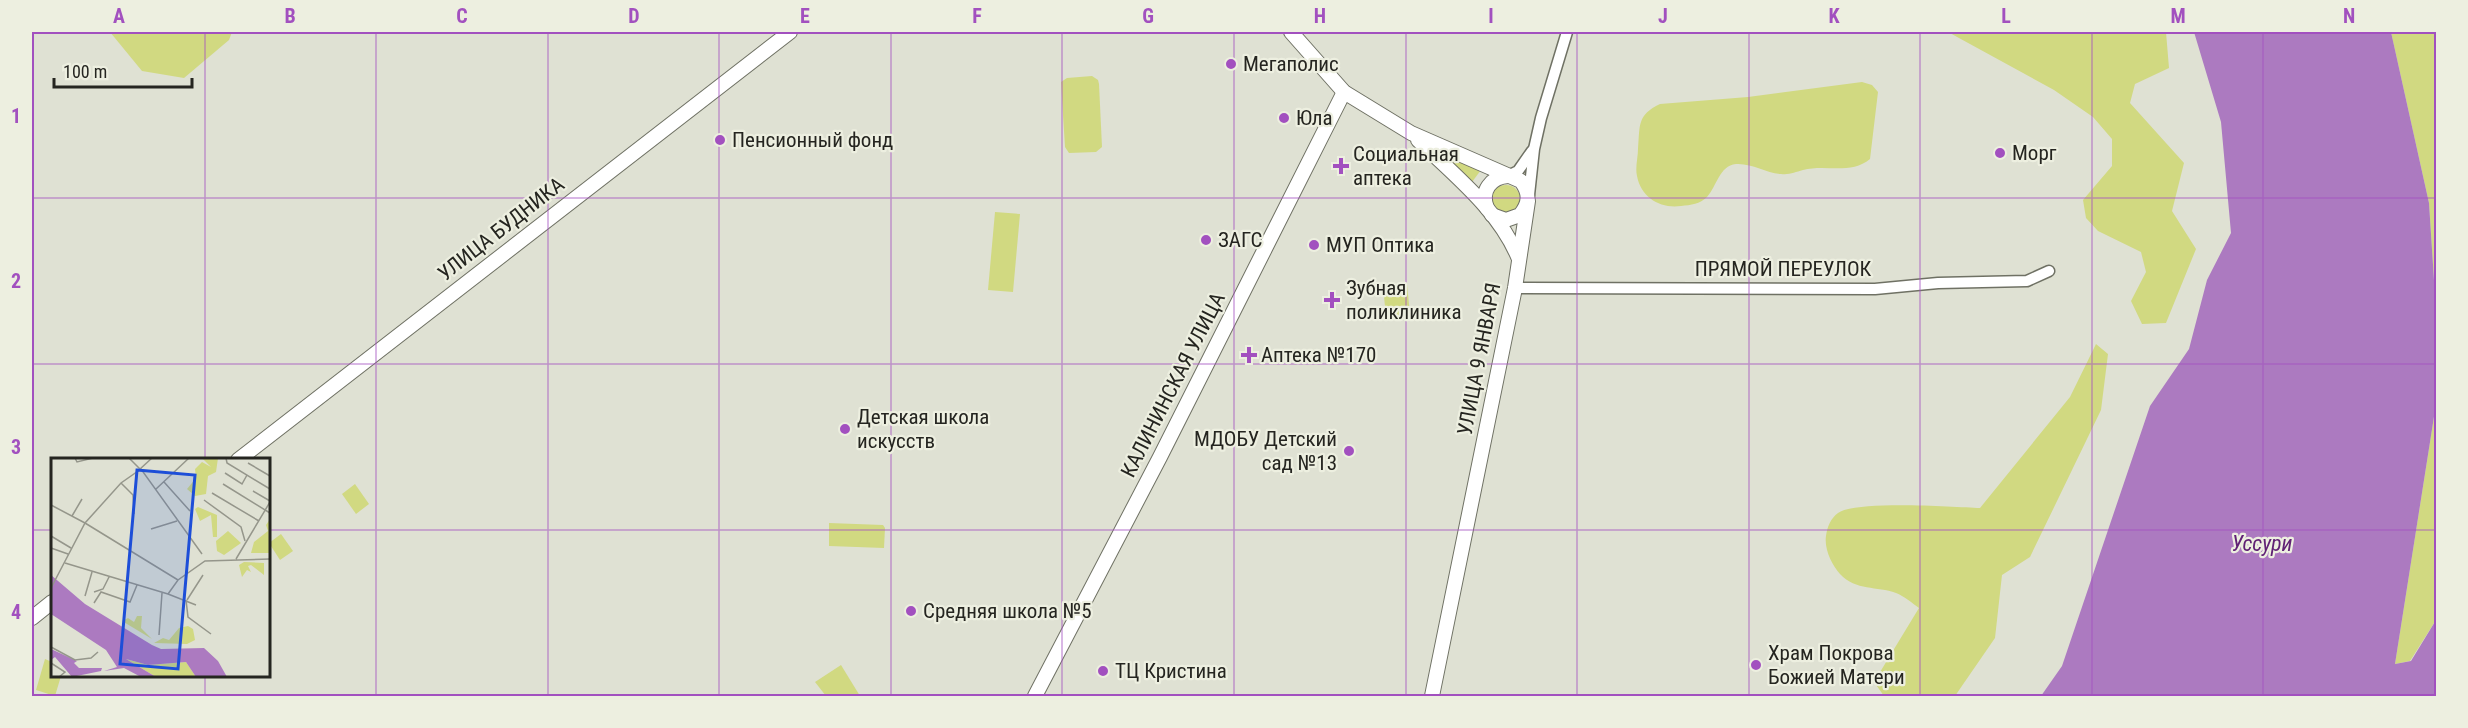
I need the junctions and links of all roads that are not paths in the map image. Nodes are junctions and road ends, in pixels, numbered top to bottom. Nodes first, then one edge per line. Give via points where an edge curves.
1 (790, 32) edge
2 (1292, 32) edge
3 (1568, 32) edge
4 (1344, 92) junction
5 (1411, 133) junction
6 (1534, 149) junction
7 (1508, 176) junction
8 (1528, 201) junction
9 (1489, 211) junction
10 (1519, 259) junction
11 (2049, 271) dead end
12 (1515, 288) junction
13 (239, 458) edge
14 (51, 603) edge
15 (32, 618) edge
16 (1035, 696) edge
17 (1432, 696) edge

1 - 13 main road, УЛИЦА БУДНИКА
2 - 4 main road
3 - 6 street, УЛИЦА 9 ЯНВАРЯ
4 - 5 main road
4 - 16 main road, КАЛИНИНСКАЯ УЛИЦА
5 - 7 main road
5 - 9 main road
6 - 7 street via 1518,171
6 - 8 street, УЛИЦА 9 ЯНВАРЯ
7 - 8 main road via 1521,181
7 - 9 main road via 1490,184 1484,196
8 - 9 main road via 1513,219 1498,218
8 - 10 main road, УЛИЦА 9 ЯНВАРЯ
9 - 10 main road via 1507,233
10 - 12 main road, УЛИЦА 9 ЯНВАРЯ
11 - 12 street, ПРЯМОЙ ПЕРЕУЛОК via 2027,281 1875,289
12 - 17 main road, УЛИЦА 9 ЯНВАРЯ
14 - 15 main road

